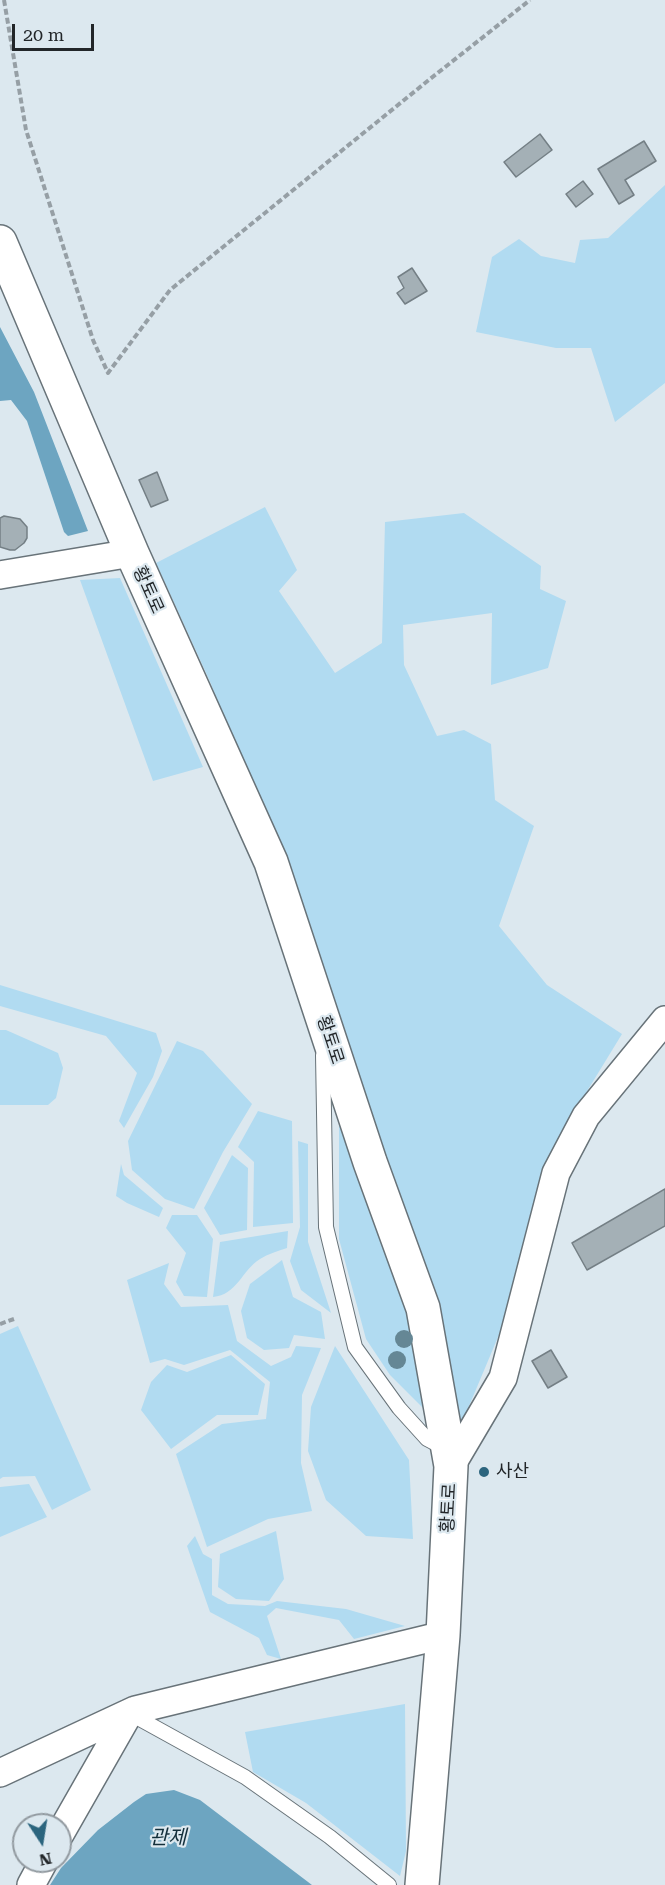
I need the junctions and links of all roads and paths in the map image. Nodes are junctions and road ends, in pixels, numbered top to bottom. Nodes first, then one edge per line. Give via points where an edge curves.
1 (4, 0) edge
2 (530, 0) edge
3 (0, 242) edge
4 (132, 553) junction
5 (0, 575) edge
6 (322, 1016) junction
7 (665, 1020) edge
8 (14, 1319) dead end
9 (0, 1324) edge
10 (449, 1458) junction
11 (443, 1635) junction
12 (129, 1713) junction
13 (0, 1773) edge
14 (72, 1813) edge
15 (389, 1885) edge
16 (422, 1885) edge

1 - 2 path via 29,141 93,340 108,373 170,290
3 - 4 main road, 황토로
4 - 5 street
4 - 6 main road, 황토로 via 271,862
6 - 10 main road, 황토로 via 423,1308
6 - 10 lane via 326,1227 355,1347 406,1416
7 - 10 street via 586,1116 556,1173 503,1378
8 - 9 path
10 - 11 main road, 황토로
11 - 12 street
11 - 16 main road, 황토로
12 - 13 street
12 - 14 street
12 - 15 lane via 245,1777

